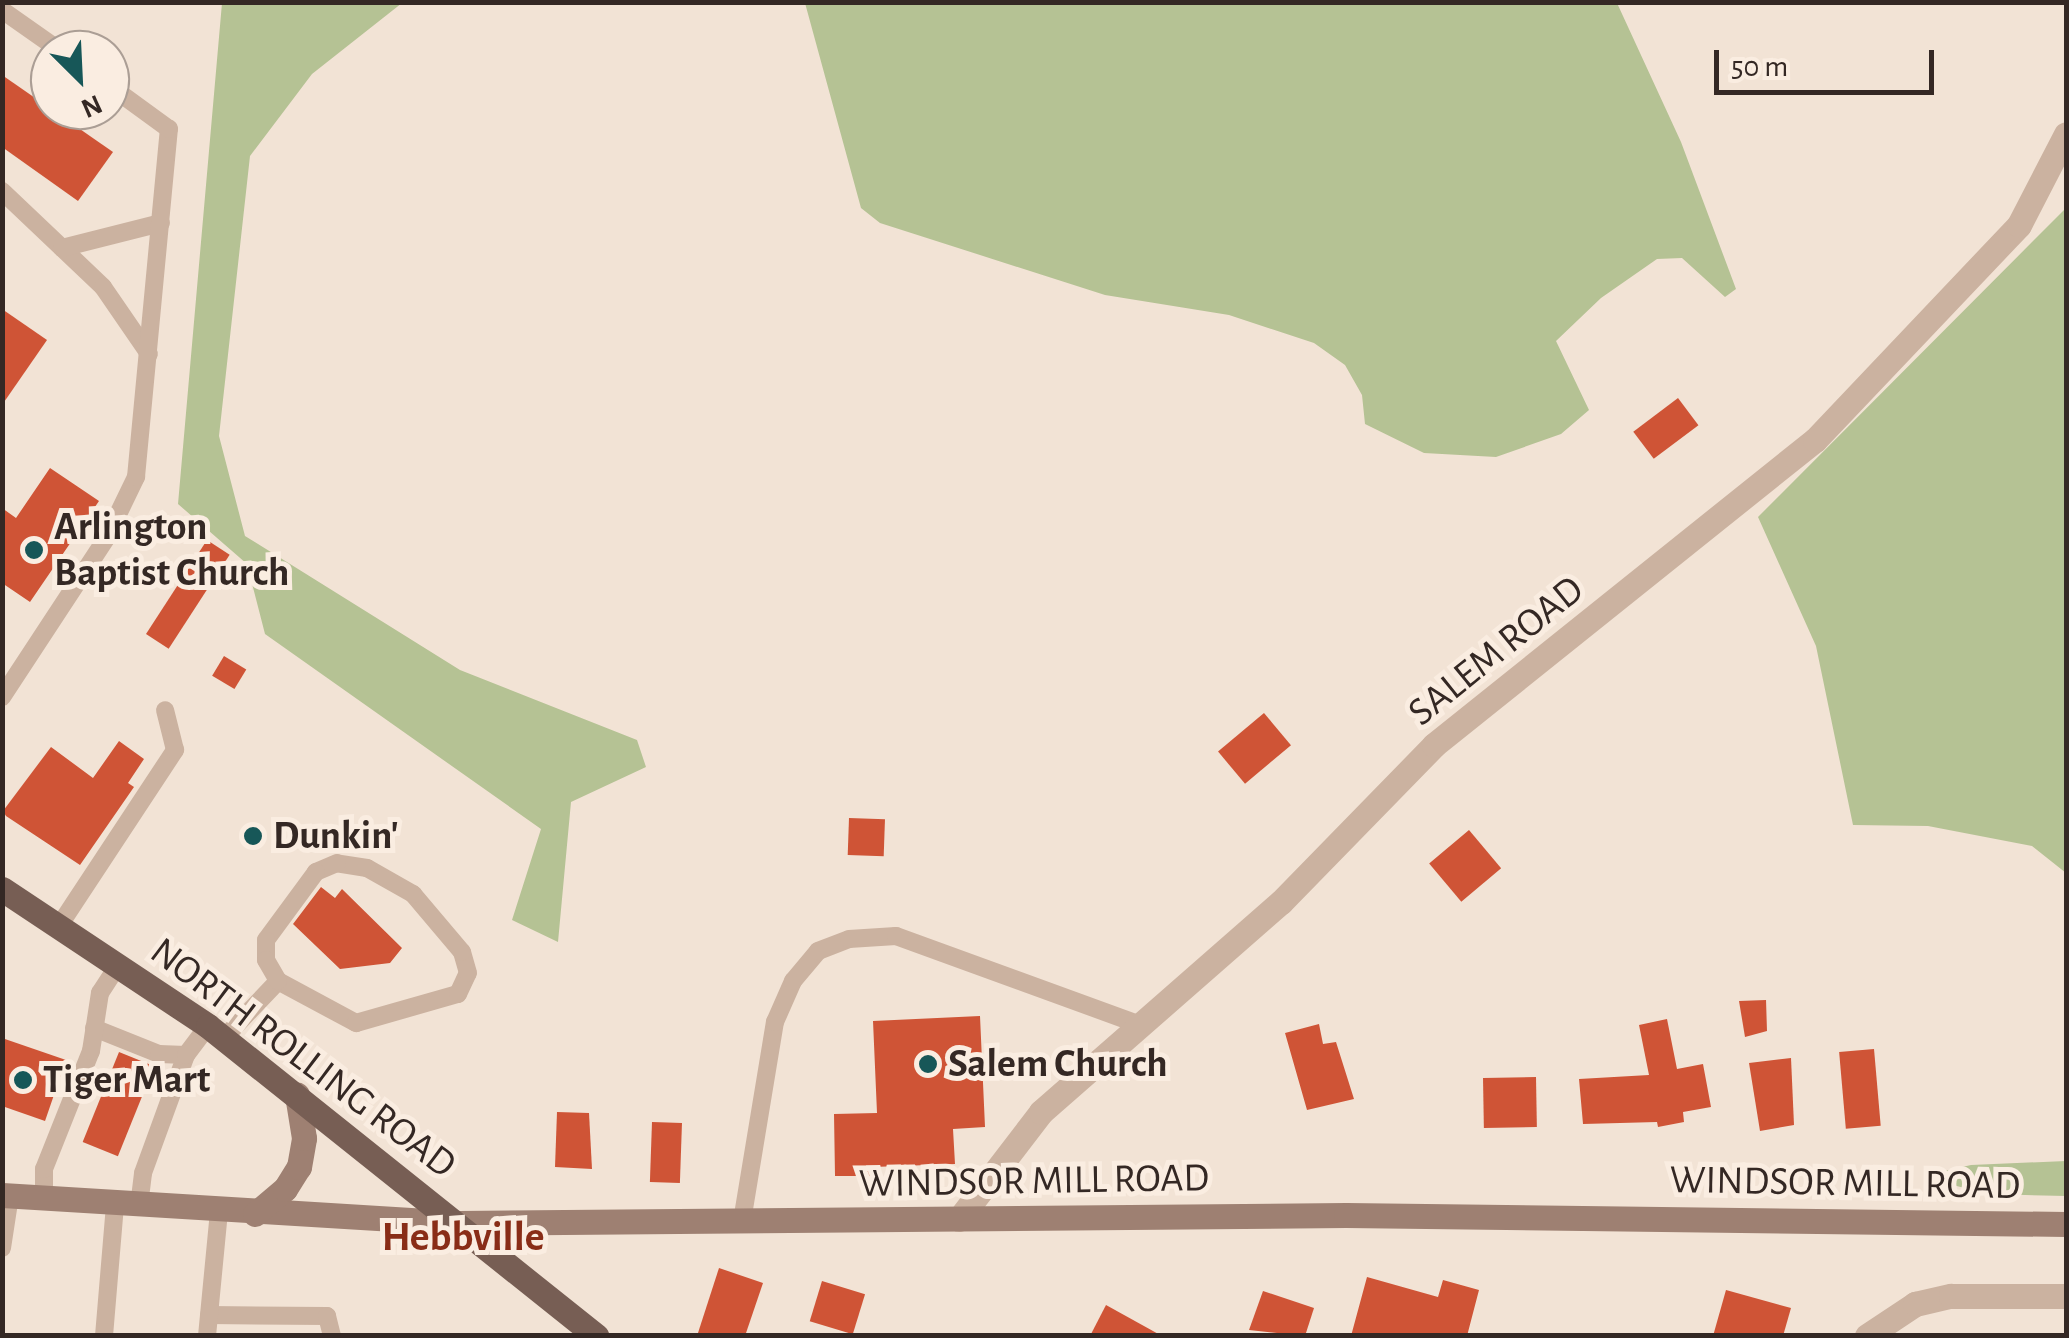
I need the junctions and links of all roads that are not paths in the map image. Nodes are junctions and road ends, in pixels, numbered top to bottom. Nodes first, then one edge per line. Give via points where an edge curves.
1 (2, 10) edge
2 (30, 30) edge
3 (130, 101) edge
4 (2066, 134) edge
5 (2, 191) edge
6 (160, 224) junction
7 (62, 248) junction
8 (149, 354) junction
9 (2, 698) edge
10 (164, 710) dead end
11 (2, 889) edge
12 (59, 926) junction
13 (118, 965) junction
14 (278, 981) junction
15 (1138, 1024) junction
16 (94, 1028) junction
17 (216, 1032) junction
18 (186, 1055) junction
19 (297, 1095) junction
20 (6, 1196) edge
21 (44, 1199) junction
22 (127, 1205) junction
23 (219, 1211) junction
24 (254, 1214) junction
25 (959, 1220) junction
26 (742, 1221) junction
27 (459, 1223) junction
28 (2066, 1224) edge
29 (2, 1248) edge
30 (2066, 1296) edge
31 (209, 1315) junction
32 (583, 1331) edge
33 (104, 1336) edge
34 (206, 1336) edge
35 (332, 1336) edge
36 (1867, 1336) edge

1 - 2 lane
3 - 6 lane via 169,129
4 - 15 street, SALEM ROAD via 2020,225 1815,440 1447,734 1282,902
5 - 7 lane
6 - 7 lane
6 - 8 lane
7 - 8 lane via 103,288
8 - 9 lane via 136,477 126,506
10 - 12 lane via 175,750
11 - 12 main road, NORTH ROLLING ROAD
12 - 13 main road, NORTH ROLLING ROAD
13 - 16 lane via 100,993
13 - 17 main road, NORTH ROLLING ROAD
14 - 14 lane via 266,960 266,940 316,872 337,863 368,868 412,894 462,952 468,972 458,994 356,1022
14 - 17 lane
15 - 25 street, SALEM ROAD via 1041,1112
15 - 26 lane via 896,936 850,939 818,951 793,980 775,1022
16 - 18 lane via 159,1054
16 - 21 lane via 44,1169
17 - 18 lane
17 - 19 main road, NORTH ROLLING ROAD
18 - 22 lane
19 - 24 main road via 304,1138 299,1166 285,1189
19 - 27 main road, NORTH ROLLING ROAD
20 - 21 main road, WINDSOR MILL ROAD
20 - 29 lane
21 - 22 main road, WINDSOR MILL ROAD
22 - 23 main road, WINDSOR MILL ROAD
22 - 33 lane
23 - 24 main road, WINDSOR MILL ROAD
23 - 31 lane
24 - 27 main road, WINDSOR MILL ROAD
25 - 26 main road, WINDSOR MILL ROAD
25 - 28 main road, WINDSOR MILL ROAD via 1364,1216
26 - 27 main road, WINDSOR MILL ROAD
27 - 32 main road, NORTH ROLLING ROAD
30 - 36 street via 1951,1296 1915,1304
31 - 34 lane
31 - 35 lane via 326,1316

